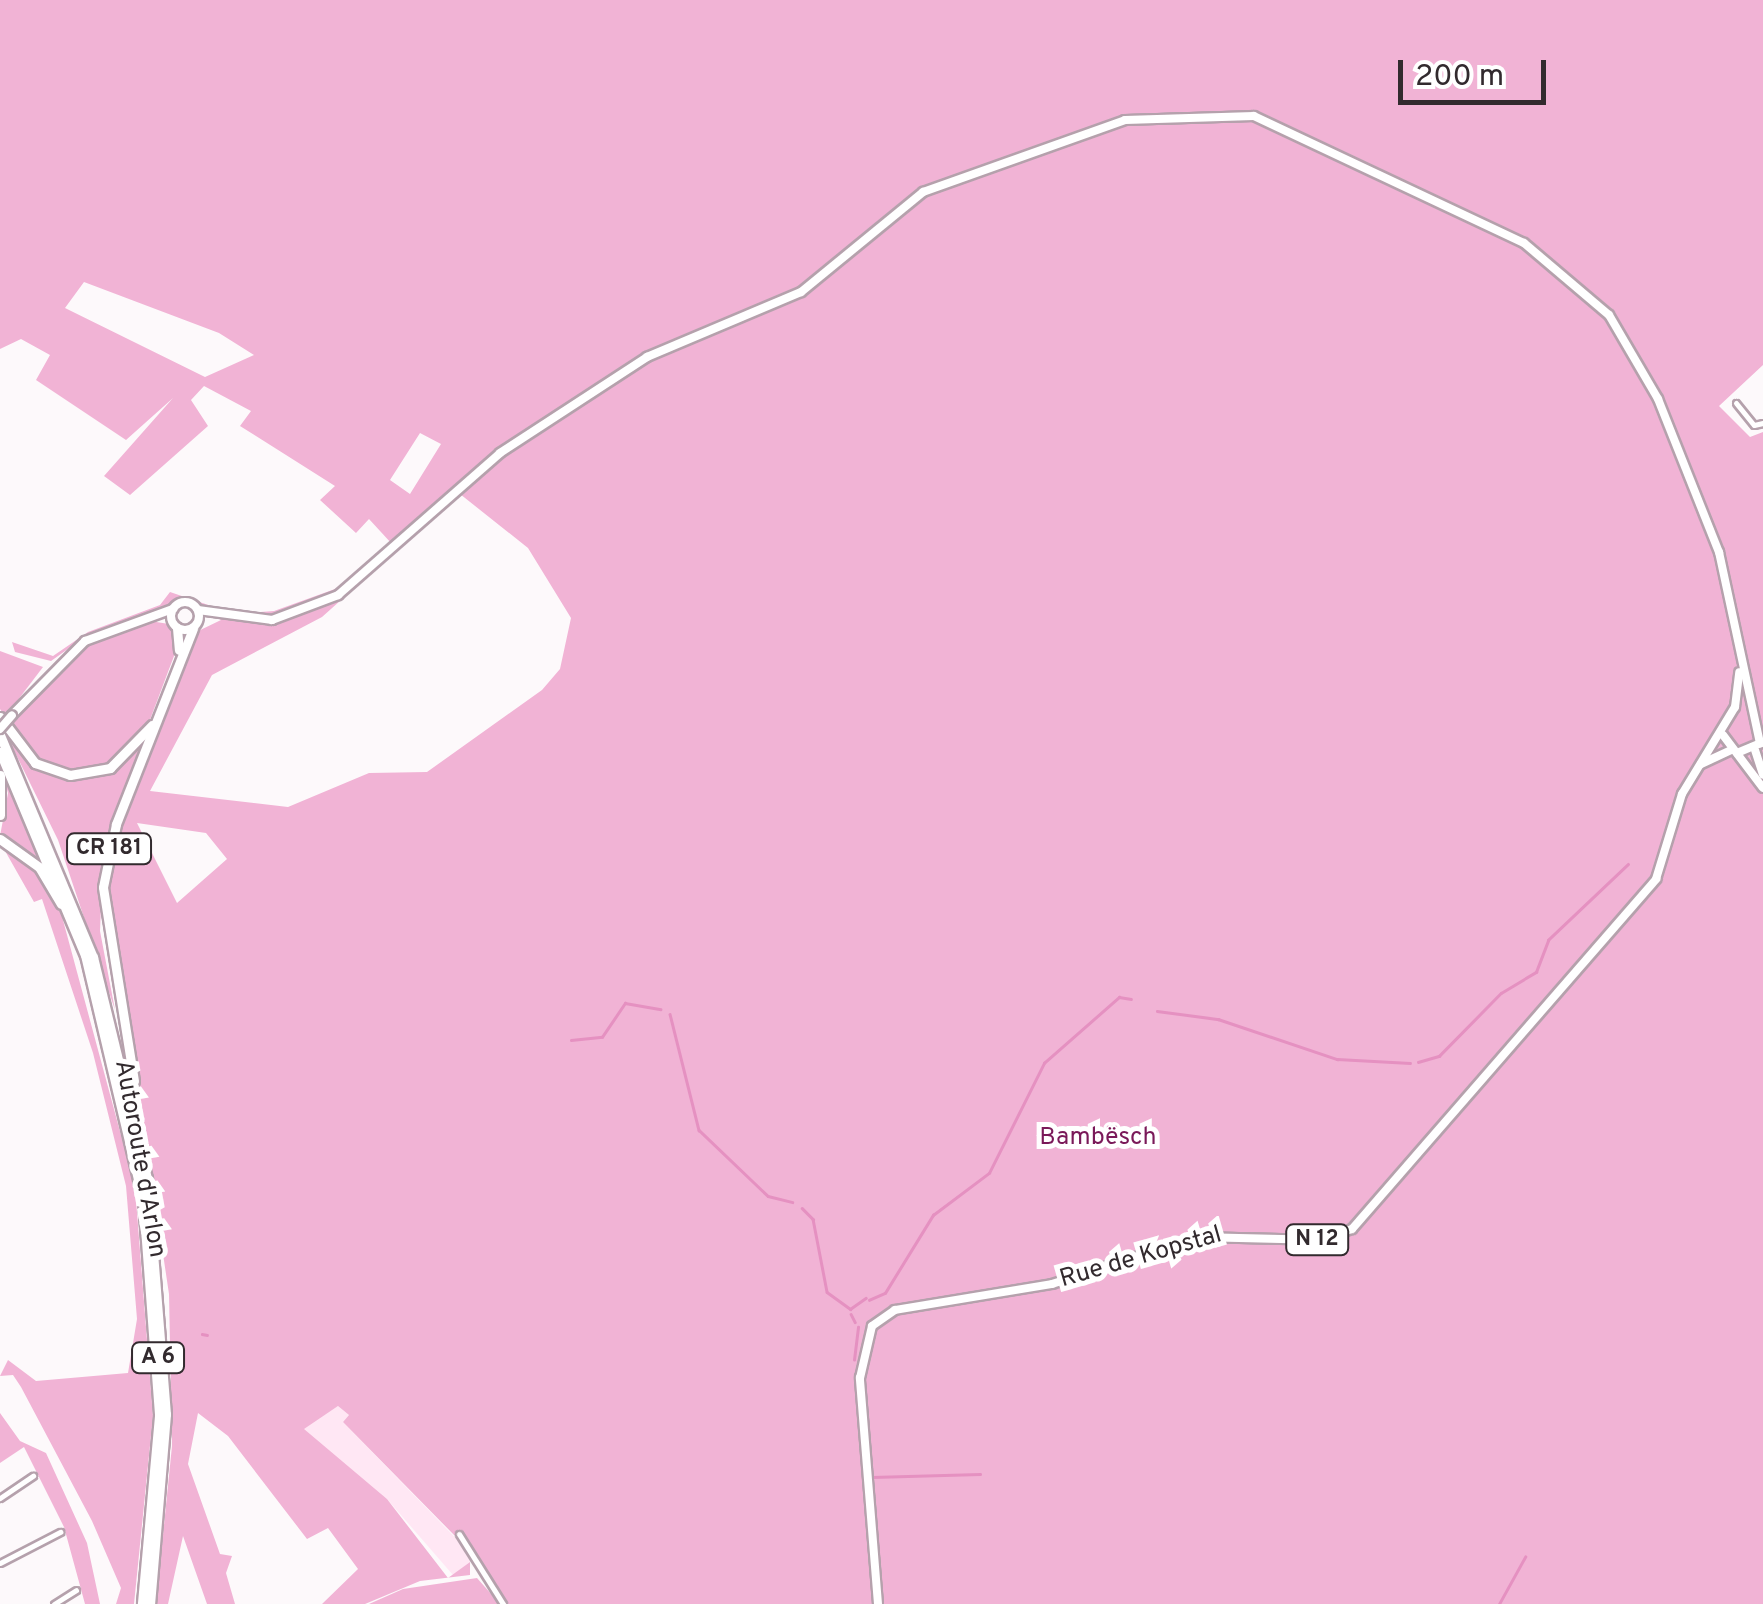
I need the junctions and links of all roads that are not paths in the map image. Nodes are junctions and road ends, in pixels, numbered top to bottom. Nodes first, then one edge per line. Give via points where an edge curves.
1 (1736, 403) dead end
2 (1763, 423) edge
3 (173, 609) junction
4 (198, 610) junction
5 (148, 618) junction
6 (223, 620) junction
7 (174, 625) junction
8 (195, 627) junction
9 (1740, 663) junction
10 (0, 717) edge
11 (1729, 719) junction
12 (1758, 720) edge
13 (0, 732) edge
14 (1723, 735) junction
15 (1760, 745) edge
16 (0, 752) edge
17 (1734, 752) junction
18 (1698, 766) junction
19 (0, 775) edge
20 (1763, 775) edge
21 (1763, 788) edge
22 (0, 814) edge
23 (0, 839) edge
24 (85, 955) junction
25 (135, 1108) junction
26 (33, 1476) dead end
27 (0, 1498) edge
28 (60, 1532) dead end
29 (458, 1534) dead end
30 (0, 1563) edge
31 (76, 1590) dead end
32 (54, 1604) edge
33 (142, 1604) edge
34 (150, 1604) edge
35 (503, 1604) edge
36 (878, 1604) edge

1 - 2 street via 1754,425
3 - 4 main road via 188,602
3 - 5 main road
3 - 7 main road
4 - 6 main road
4 - 8 main road
5 - 7 main road
5 - 13 main road, bridge via 74,649
6 - 8 main road
6 - 9 main road via 288,616 338,594 500,453 647,356 801,292 922,192 1125,120 1202,114 1273,122 1498,229 1582,285 1632,348 1696,488
7 - 8 main road
7 - 10 highway via 178,655 151,726 110,768 53,771 20,749
8 - 25 highway, CR 181 via 116,824 103,887
9 - 11 main road, Rue de Kopstal
9 - 12 main road
11 - 12 main road
11 - 14 main road, Rue de Kopstal
12 - 15 main road
13 - 25 highway, Autoroute d'Arlon / A 6 via 84,929
14 - 17 main road
14 - 18 main road, Rue de Kopstal / N 12
15 - 17 main road
15 - 20 main road
16 - 24 highway, Autoroute d'Arlon / A 6
17 - 18 main road
17 - 21 main road
18 - 36 main road, Rue de Kopstal / N 12 via 1646,893 1352,1228 1323,1240 1222,1232 1071,1279 878,1320 864,1342 860,1378
19 - 22 highway
23 - 24 highway, A 6 via 50,881
24 - 33 highway, Autoroute d'Arlon / A 6 via 127,1113 155,1297 157,1481
25 - 34 highway, Autoroute d'Arlon / A 6 via 166,1365
26 - 27 street
28 - 30 street
29 - 35 street
31 - 32 street

